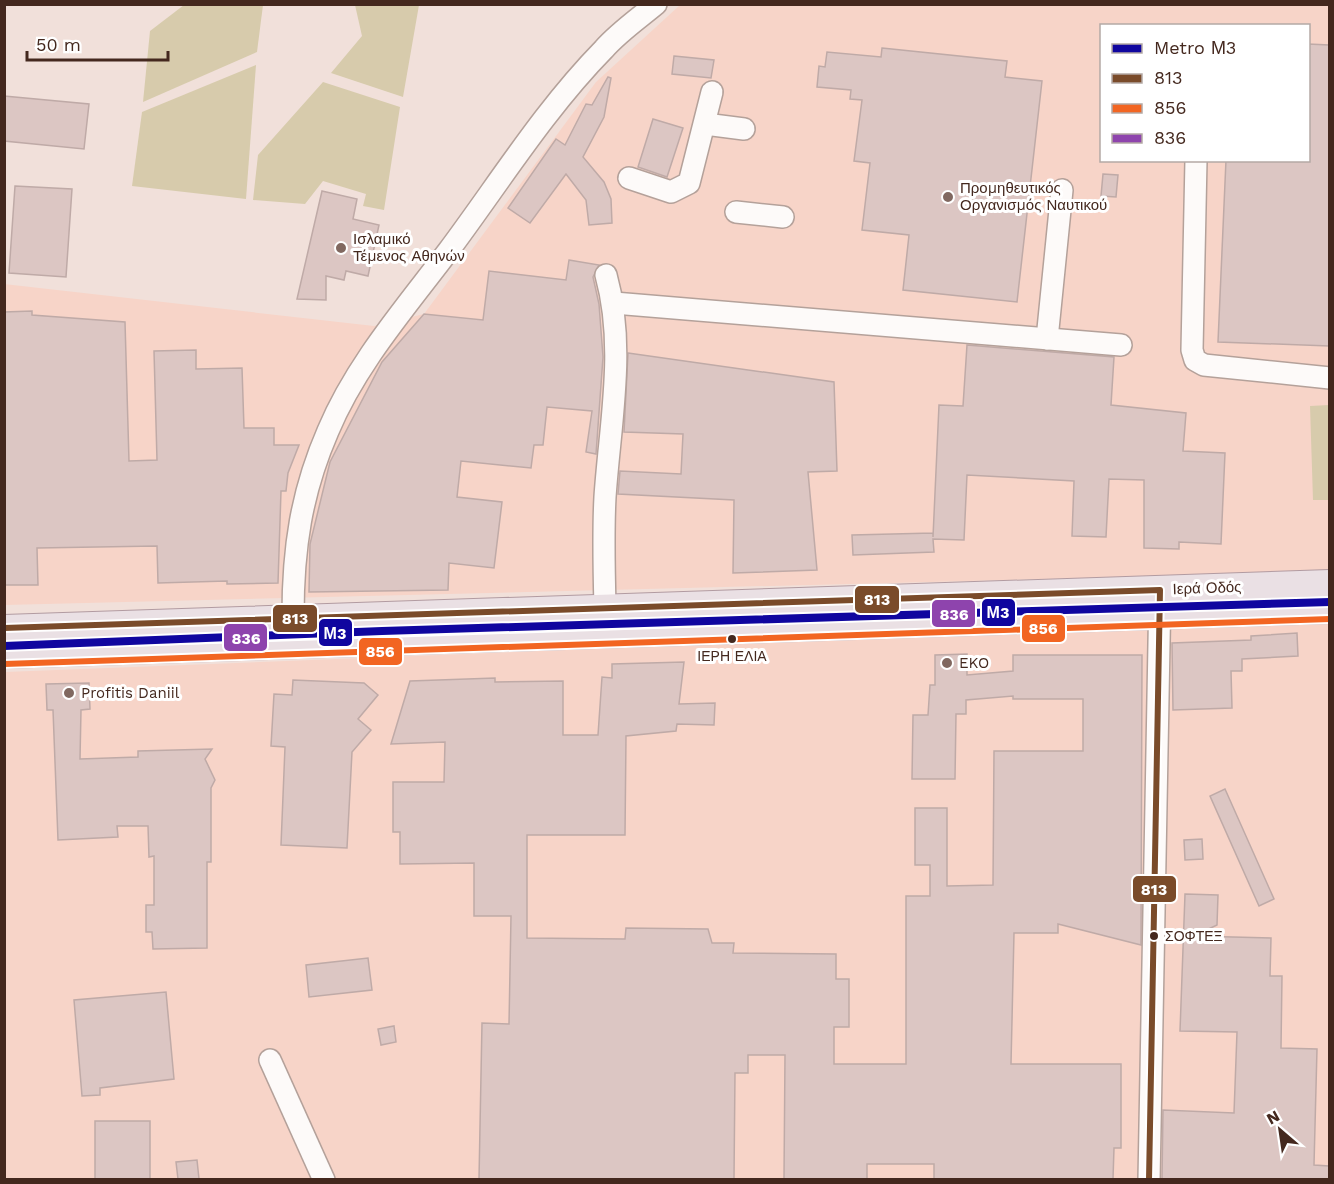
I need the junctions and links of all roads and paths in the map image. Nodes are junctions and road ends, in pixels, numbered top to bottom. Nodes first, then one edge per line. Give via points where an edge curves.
1 (656, 4) edge
2 (712, 92) dead end
3 (705, 124) junction
4 (744, 129) dead end
5 (1196, 162) edge
6 (629, 178) dead end
7 (1062, 190) dead end
8 (736, 212) dead end
9 (783, 217) dead end
10 (606, 275) dead end
11 (614, 303) junction
12 (1047, 339) junction
13 (1121, 345) dead end
14 (1329, 378) edge
15 (1329, 583) edge
16 (1160, 602) junction
17 (604, 607) junction
18 (1329, 610) edge
19 (293, 616) junction
20 (4, 628) edge
21 (4, 655) edge
22 (270, 1060) dead end
23 (324, 1179) edge
24 (1149, 1179) edge

1 - 19 street via 604,48 558,102 374,351 340,406 317,457 297,531
2 - 3 street
3 - 4 street
3 - 6 street via 692,177 684,188 664,191
5 - 14 street via 1192,350 1195,360 1204,365
7 - 12 street
8 - 9 street
10 - 11 street
11 - 12 street
11 - 17 street via 616,344 604,507
12 - 13 street
15 - 16 main road, Ιερά Οδός
16 - 17 main road, Ιερά Οδός
16 - 18 main road, Ιερά Οδός
16 - 21 main road, Ιερά Οδός via 645,635
16 - 24 street
17 - 19 main road, Ιερά Οδός
19 - 20 main road, Ιερά Οδός
22 - 23 street

